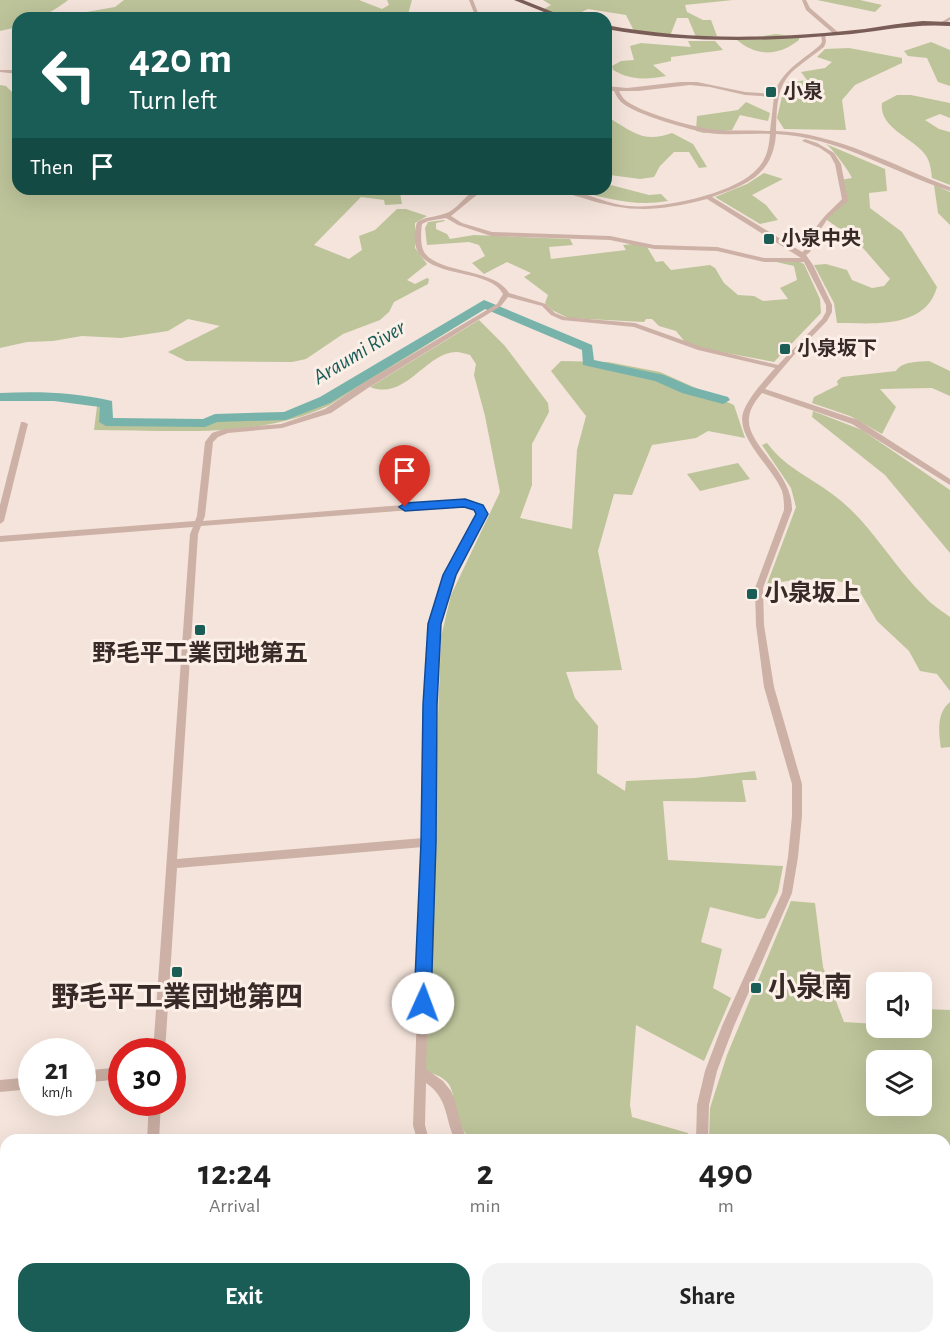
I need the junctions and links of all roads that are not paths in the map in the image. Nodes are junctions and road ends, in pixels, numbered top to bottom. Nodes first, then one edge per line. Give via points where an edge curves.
1 (517, 0) edge
2 (804, 0) edge
3 (549, 12) edge
4 (950, 18) edge
5 (946, 23) edge
6 (612, 28) edge
7 (823, 34) junction
8 (837, 34) junction
9 (612, 89) edge
10 (616, 90) junction
11 (778, 96) junction
12 (772, 132) junction
13 (788, 133) junction
14 (950, 189) edge
15 (471, 195) edge
16 (582, 195) edge
17 (707, 196) junction
18 (447, 215) junction
19 (804, 257) junction
20 (506, 294) junction
21 (779, 367) junction
22 (761, 390) junction
23 (24, 424) dead end
24 (950, 482) edge
25 (0, 520) edge
26 (197, 524) junction
27 (0, 539) edge
28 (428, 842) junction
29 (172, 864) junction
30 (160, 1038) edge
31 (420, 1072) junction
32 (18, 1084) edge
33 (0, 1086) edge
34 (154, 1116) edge
35 (153, 1134) edge
36 (421, 1134) edge
37 (458, 1134) edge
38 (702, 1134) edge

1 - 3 main road
2 - 8 street via 808,9
4 - 5 street
5 - 8 main road
6 - 7 main road via 678,39
7 - 8 main road
7 - 11 street via 825,42 785,76
9 - 10 street
10 - 11 street via 692,82 751,95
10 - 12 street via 621,100 675,122 717,132
11 - 12 street
12 - 13 street
12 - 17 street via 767,159 758,173
13 - 14 street via 836,144
13 - 19 street via 833,152 846,195 845,201 820,225
15 - 18 street
16 - 17 street via 630,208
17 - 19 street
18 - 19 street via 460,224 491,234 610,238 654,247 717,249 764,260
18 - 20 street via 419,223 423,255 442,266 498,284
19 - 21 street via 826,296 829,312
20 - 21 street via 544,305 564,320 635,325 700,349
20 - 26 street via 499,304 328,411 282,426 216,435 209,442
21 - 22 street
22 - 24 street via 855,422
22 - 38 street via 747,409 747,430 790,498 759,588 760,626 769,687 797,784 797,816 787,894 711,1071 703,1105
23 - 25 street
26 - 27 street
26 - 28 street via 465,502 479,508 482,514 452,568 434,624
26 - 29 street
28 - 29 street
28 - 31 street
29 - 30 street
31 - 36 street
31 - 37 street via 443,1089
32 - 33 street
34 - 35 street

